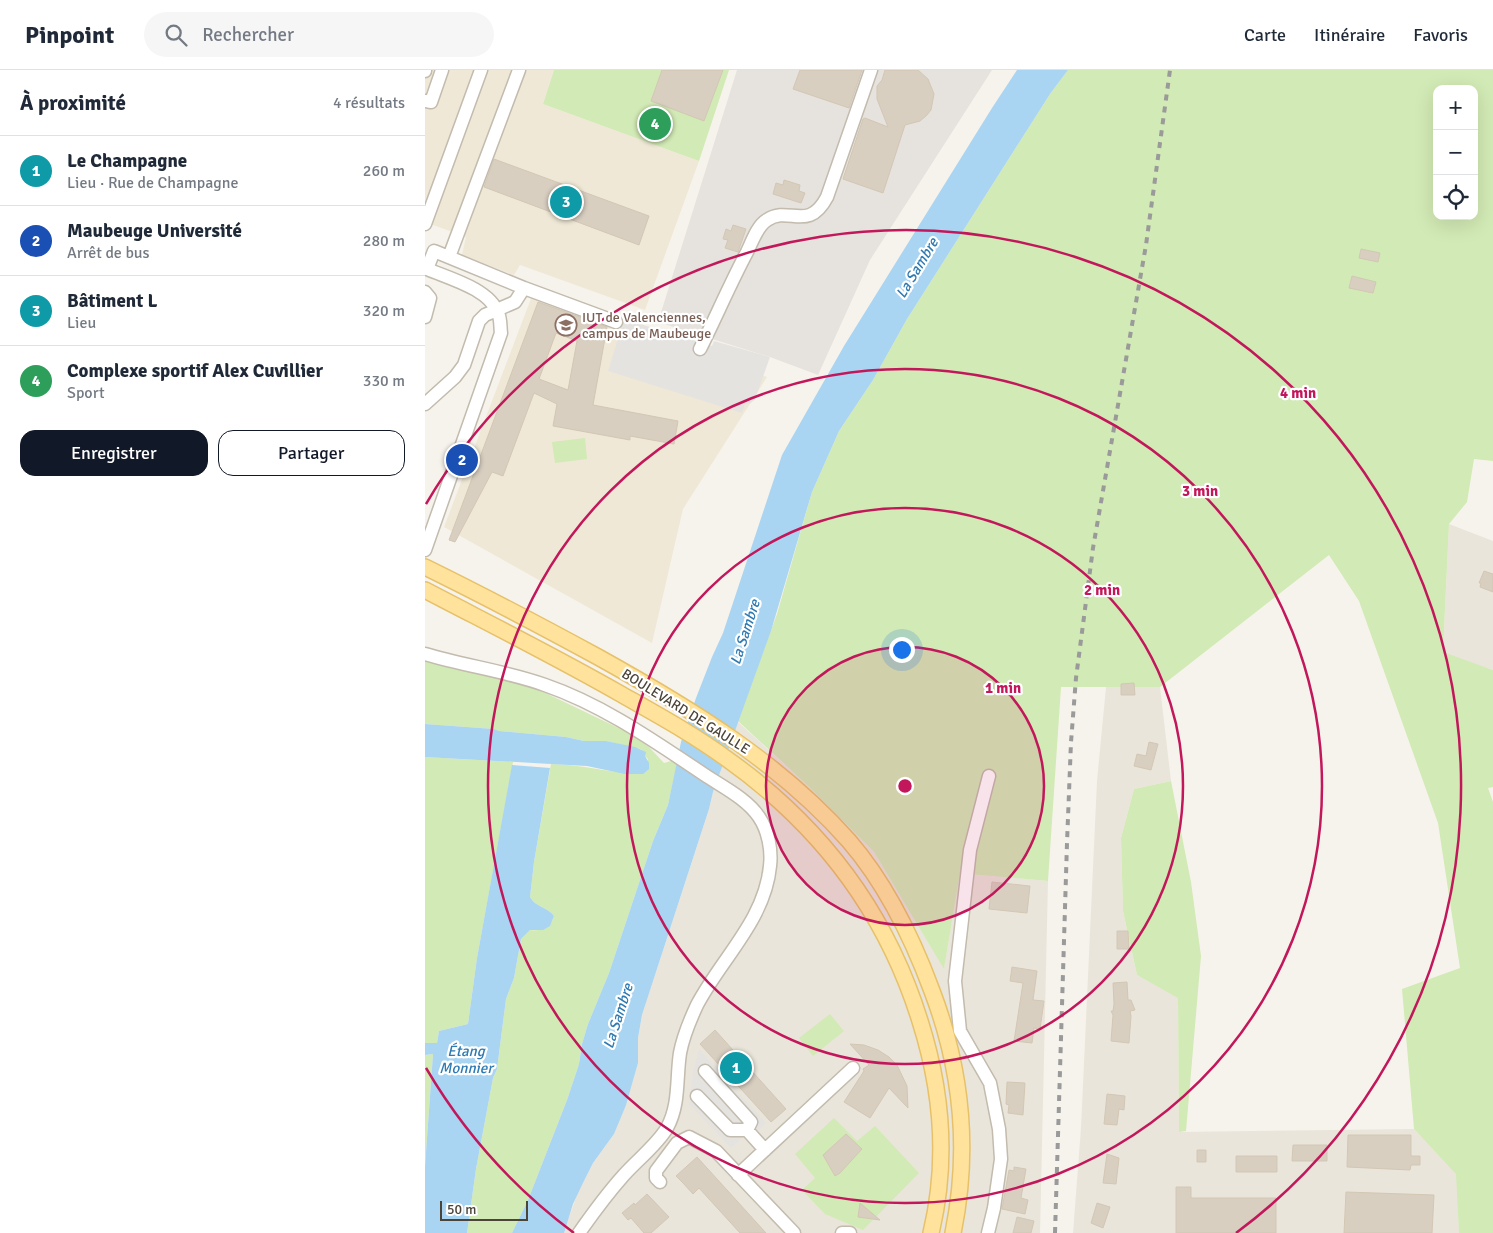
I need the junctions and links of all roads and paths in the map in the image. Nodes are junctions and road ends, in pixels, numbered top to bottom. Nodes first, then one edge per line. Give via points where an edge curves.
1 (442, 70) edge
2 (481, 70) edge
3 (519, 70) edge
4 (871, 70) edge
5 (425, 101) edge
6 (425, 224) edge
7 (429, 250) edge
8 (449, 257) junction
9 (426, 268) edge
10 (524, 288) junction
11 (425, 292) edge
12 (497, 311) junction
13 (425, 317) edge
14 (616, 322) dead end
15 (700, 349) dead end
16 (425, 404) edge
17 (426, 560) edge
18 (425, 590) edge
19 (425, 654) edge
20 (989, 776) dead end
21 (853, 1068) dead end
22 (705, 1071) dead end
23 (697, 1096) dead end
24 (747, 1130) junction
25 (765, 1150) junction
26 (738, 1175) junction
27 (660, 1182) dead end
28 (579, 1233) edge
29 (794, 1233) edge
30 (842, 1233) edge
31 (850, 1233) edge
32 (931, 1233) edge
33 (953, 1233) edge
34 (988, 1233) edge

1 - 5 street via 431,102
2 - 6 street
3 - 8 street
4 - 15 street via 821,208 805,217 775,217 762,225 740,263
7 - 8 street
7 - 9 street
8 - 10 street
9 - 12 street via 473,289 488,299
10 - 12 street via 515,302
10 - 14 street
11 - 13 street via 430,298
12 - 16 street via 485,315 479,322 464,365
12 - 17 street via 501,333
17 - 33 main road, BOULEVARD DE GAULLE via 455,581 671,698 756,754 849,842 895,907 922,965 947,1034 961,1113 963,1148
18 - 32 main road, BOULEVARD DE GAULLE via 514,635 663,718 725,758 794,815 837,861 871,909 889,942 926,1038 939,1098 941,1134 939,1192
19 - 28 street via 547,685 623,721 750,806 759,817 770,846 770,866 763,895 753,917 692,1014 680,1053 675,1110 666,1129 599,1204
20 - 34 street via 970,850 955,981 960,1031 989,1083 999,1129 1001,1159
21 - 25 street
22 - 24 street via 751,1122
23 - 24 street via 730,1130
24 - 25 street
25 - 26 street
26 - 27 street via 716,1150 689,1137 677,1143 656,1171
26 - 29 street
30 - 31 street

